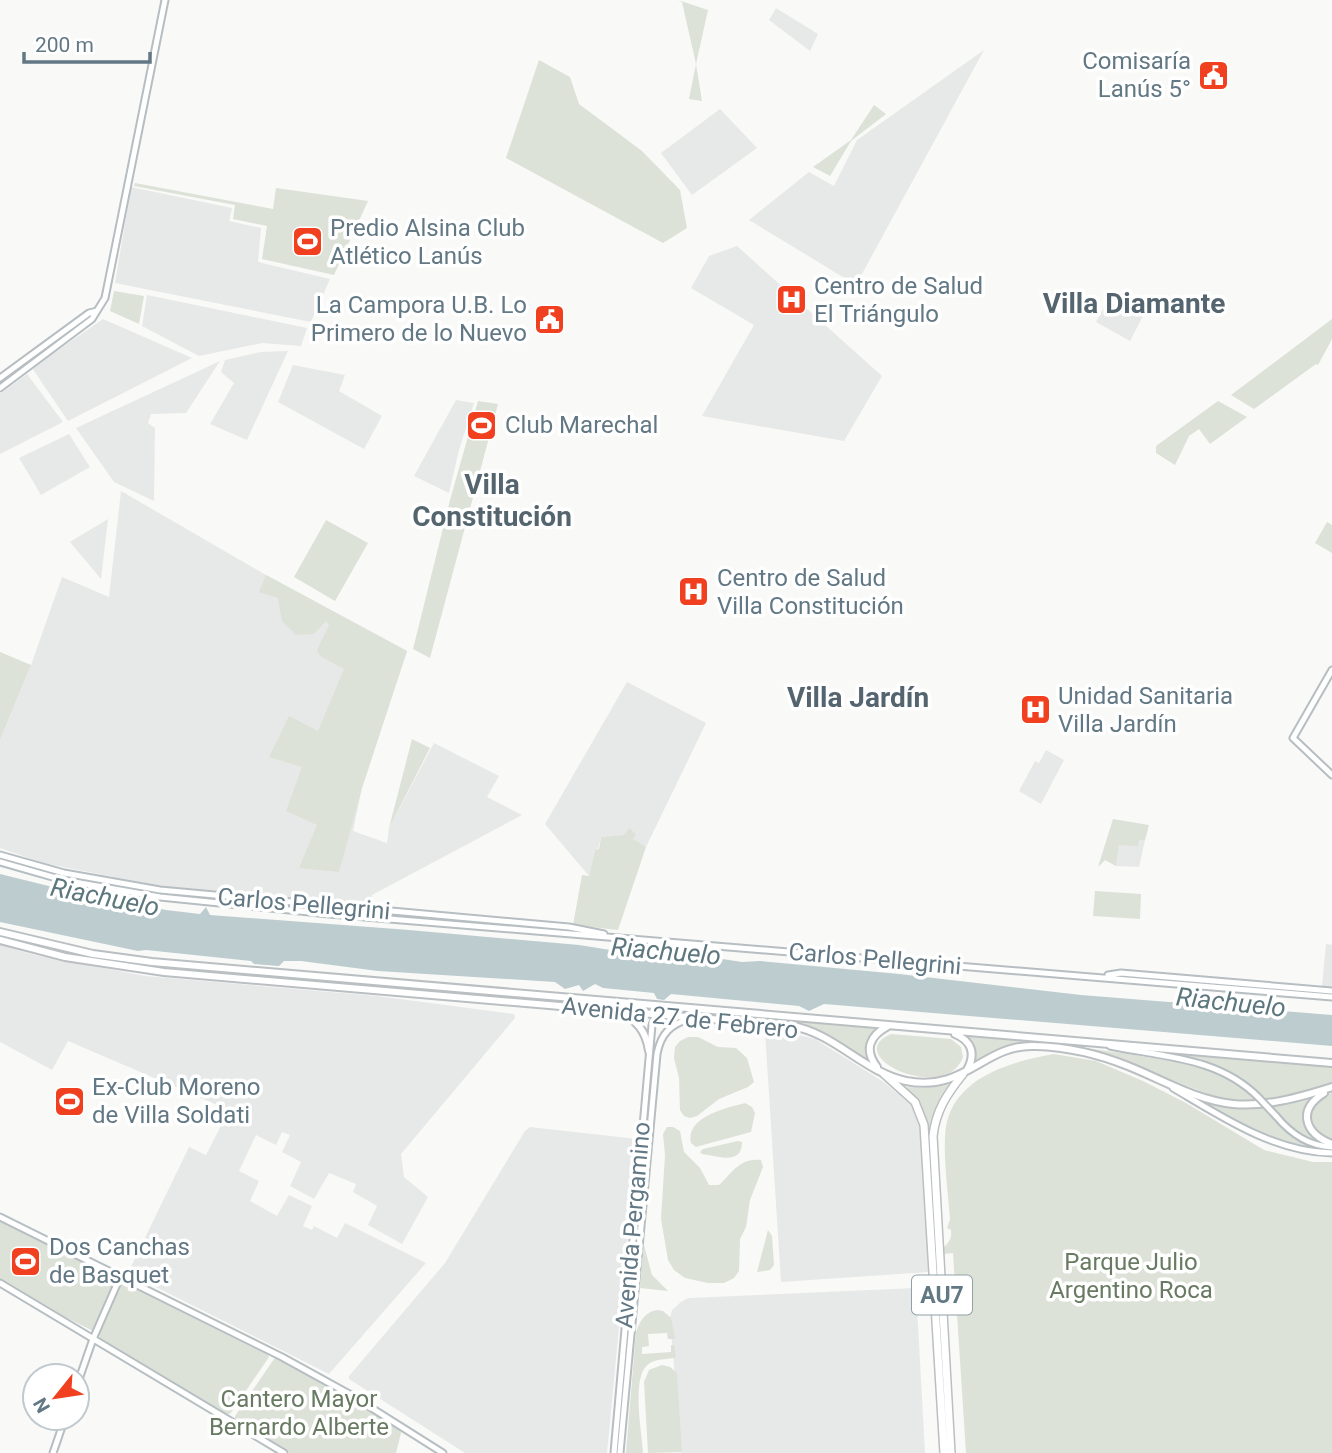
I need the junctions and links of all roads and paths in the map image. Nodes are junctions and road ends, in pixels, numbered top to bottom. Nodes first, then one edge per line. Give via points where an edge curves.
1 (165, 0) edge
2 (97, 311) junction
3 (0, 378) edge
4 (0, 388) edge
5 (1332, 670) edge
6 (1332, 775) edge
7 (0, 855) edge
8 (0, 862) edge
9 (0, 932) edge
10 (610, 936) junction
11 (0, 940) edge
12 (37, 942) junction
13 (35, 950) junction
14 (235, 974) junction
15 (1098, 977) junction
16 (1332, 991) edge
17 (1332, 997) edge
18 (671, 1007) junction
19 (614, 1010) junction
20 (656, 1015) junction
21 (691, 1018) junction
22 (890, 1025) junction
23 (950, 1031) junction
24 (1083, 1041) junction
25 (649, 1051) junction
26 (1332, 1063) edge
27 (884, 1074) junction
28 (963, 1074) junction
29 (1164, 1083) junction
30 (1332, 1088) edge
31 (1332, 1145) edge
32 (1332, 1153) edge
33 (0, 1217) edge
34 (121, 1275) junction
35 (0, 1283) edge
36 (93, 1339) junction
37 (85, 1362) edge
38 (60, 1432) edge
39 (944, 1450) edge
40 (53, 1453) edge
41 (284, 1453) edge
42 (443, 1453) edge
43 (614, 1453) edge
44 (620, 1453) edge
45 (952, 1453) edge

1 - 2 main road via 107,292
2 - 3 main road
2 - 4 main road
5 - 6 main road via 1293,738
7 - 10 main road, Carlos Pellegrini via 64,873 160,890 569,927
8 - 10 main road, Carlos Pellegrini via 146,896
9 - 12 main road
10 - 15 main road, Carlos Pellegrini
11 - 13 main road, Avenida 27 de Febrero
12 - 13 main road
12 - 14 main road, Avenida 27 de Febrero
13 - 14 main road, Avenida 27 de Febrero via 111,965
14 - 18 main road, Avenida 27 de Febrero via 238,966 259,972
14 - 19 main road, Avenida 27 de Febrero
15 - 16 main road, Carlos Pellegrini via 1121,973
15 - 17 main road, Carlos Pellegrini
18 - 20 main road
18 - 22 main road, Avenida 27 de Febrero
19 - 20 main road, Avenida 27 de Febrero
19 - 25 main road via 641,1028
20 - 21 main road, Avenida 27 de Febrero
20 - 25 main road, Avenida Pergamino
21 - 27 main road, Avenida 27 de Febrero via 805,1029
21 - 44 main road, Avenida Pergamino via 665,1032 657,1054
22 - 23 main road, Avenida 27 de Febrero
22 - 27 main road via 876,1034 869,1048
23 - 24 main road, Avenida 27 de Febrero
23 - 28 main road via 972,1049
24 - 26 main road, Avenida 27 de Febrero
24 - 31 main road, bridge via 1204,1064 1236,1078 1304,1140
25 - 43 main road, Avenida Pergamino
27 - 28 main road, Avenida 27 de Febrero via 927,1083
27 - 39 highway, AU7 via 915,1102 924,1125
28 - 29 main road, Avenida 27 de Febrero via 1009,1048 1034,1045 1093,1054
28 - 45 highway, AU7 via 937,1113 933,1136
29 - 30 main road, Avenida 27 de Febrero via 1214,1101 1245,1105
29 - 32 main road via 1262,1137 1304,1151
30 - 31 main road via 1310,1104 1307,1118 1314,1134
33 - 34 main road
34 - 36 main road
34 - 42 main road via 323,1378
35 - 36 main road
36 - 37 main road
36 - 41 main road
38 - 40 main road

